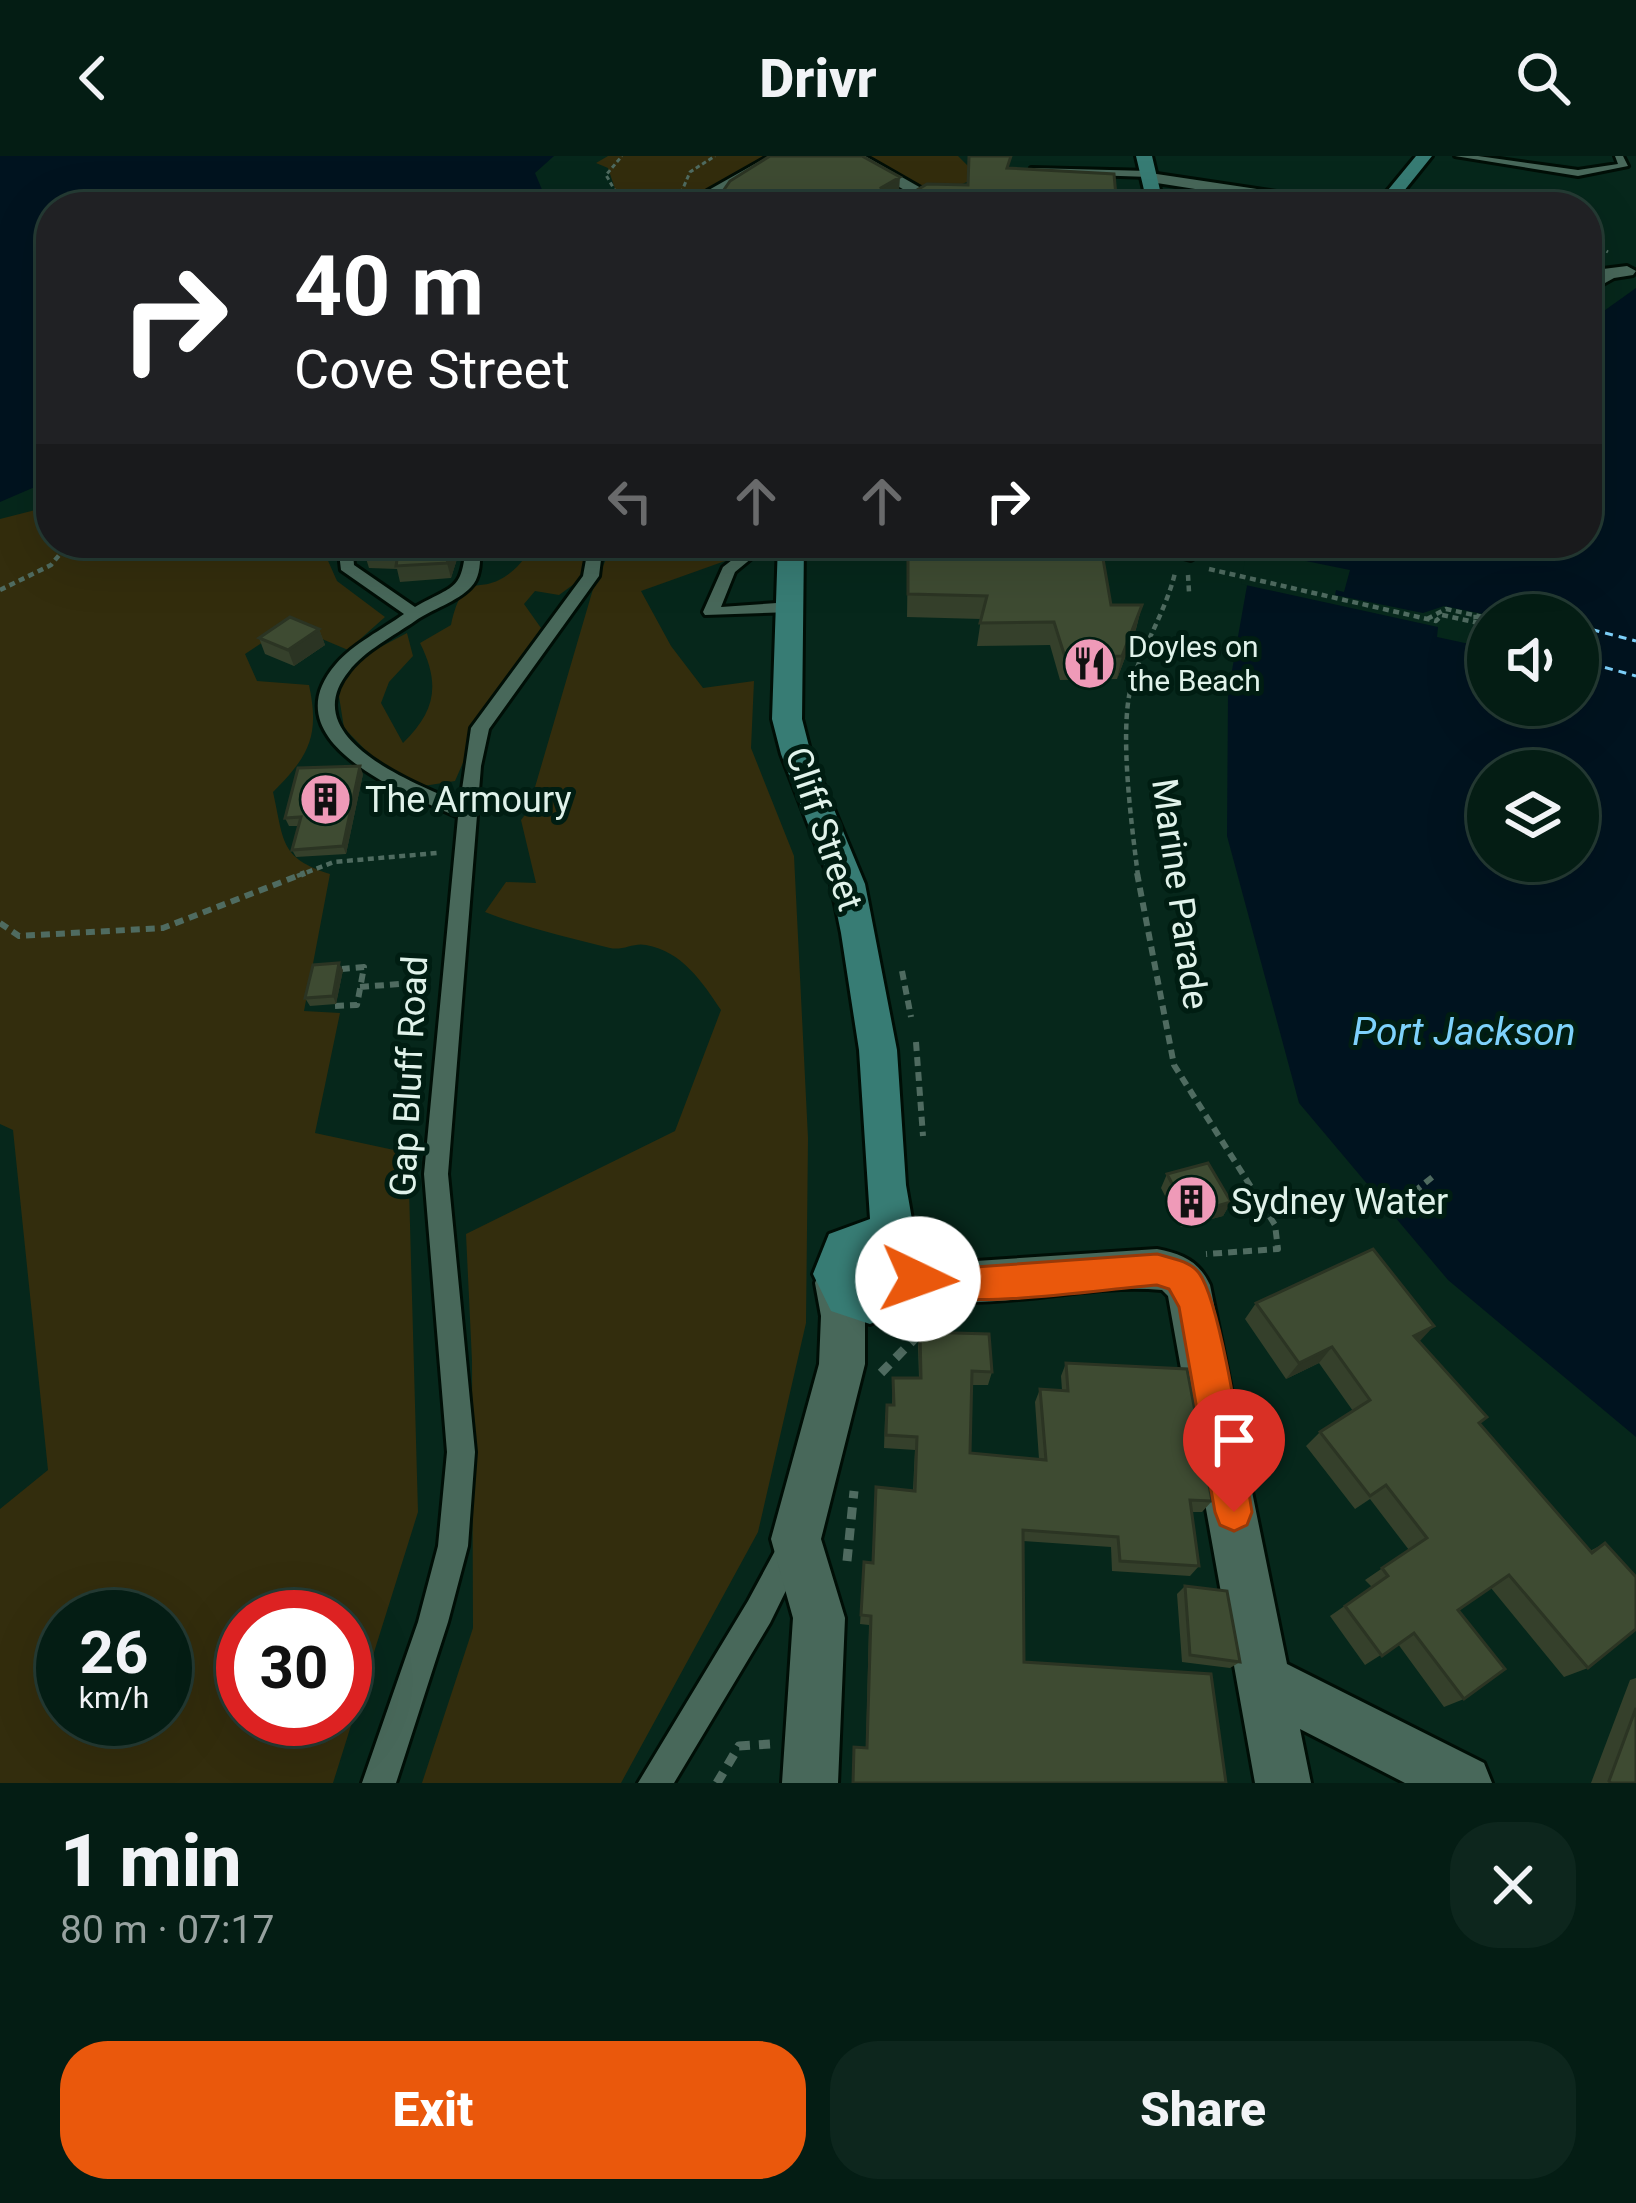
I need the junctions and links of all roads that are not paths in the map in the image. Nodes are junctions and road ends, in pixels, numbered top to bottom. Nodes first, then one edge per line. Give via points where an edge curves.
1 (780, 156) edge
2 (853, 156) edge
3 (1144, 156) edge
4 (1424, 156) edge
5 (1459, 156) edge
6 (1619, 156) edge
7 (1033, 170) edge
8 (1150, 176) junction
9 (717, 192) edge
10 (920, 192) edge
11 (1153, 192) edge
12 (1250, 192) edge
13 (1394, 192) edge
14 (1627, 271) dead end
15 (1602, 277) edge
16 (346, 558) edge
17 (472, 558) edge
18 (594, 558) edge
19 (744, 558) edge
20 (791, 558) edge
21 (792, 607) junction
22 (414, 614) junction
23 (467, 812) junction
24 (872, 1273) junction
25 (796, 1539) junction
26 (1264, 1681) junction
27 (796, 1763) edge
28 (380, 1783) edge
29 (655, 1783) edge
30 (1283, 1783) edge
31 (1464, 1783) edge

1 - 9 street
2 - 10 street
3 - 8 street
4 - 13 street
5 - 6 lane via 1579,173 1623,166
7 - 8 lane
8 - 11 street
8 - 12 street
14 - 15 street
16 - 22 lane via 346,567
17 - 22 lane via 465,585
18 - 23 lane, Gap Bluff Road via 591,576 480,728
19 - 21 lane via 728,570 711,612
20 - 21 street, Cliff Street
21 - 24 street, Cliff Street via 790,737 838,857 878,1050 885,1185
22 - 23 lane via 333,677 329,724 356,760
23 - 28 lane, Gap Bluff Road via 436,1174 460,1452 453,1546
24 - 25 street
24 - 26 street via 961,1283 1157,1270 1195,1276 1189,1285
25 - 27 street via 819,1618
25 - 29 lane
26 - 30 street
26 - 31 street

